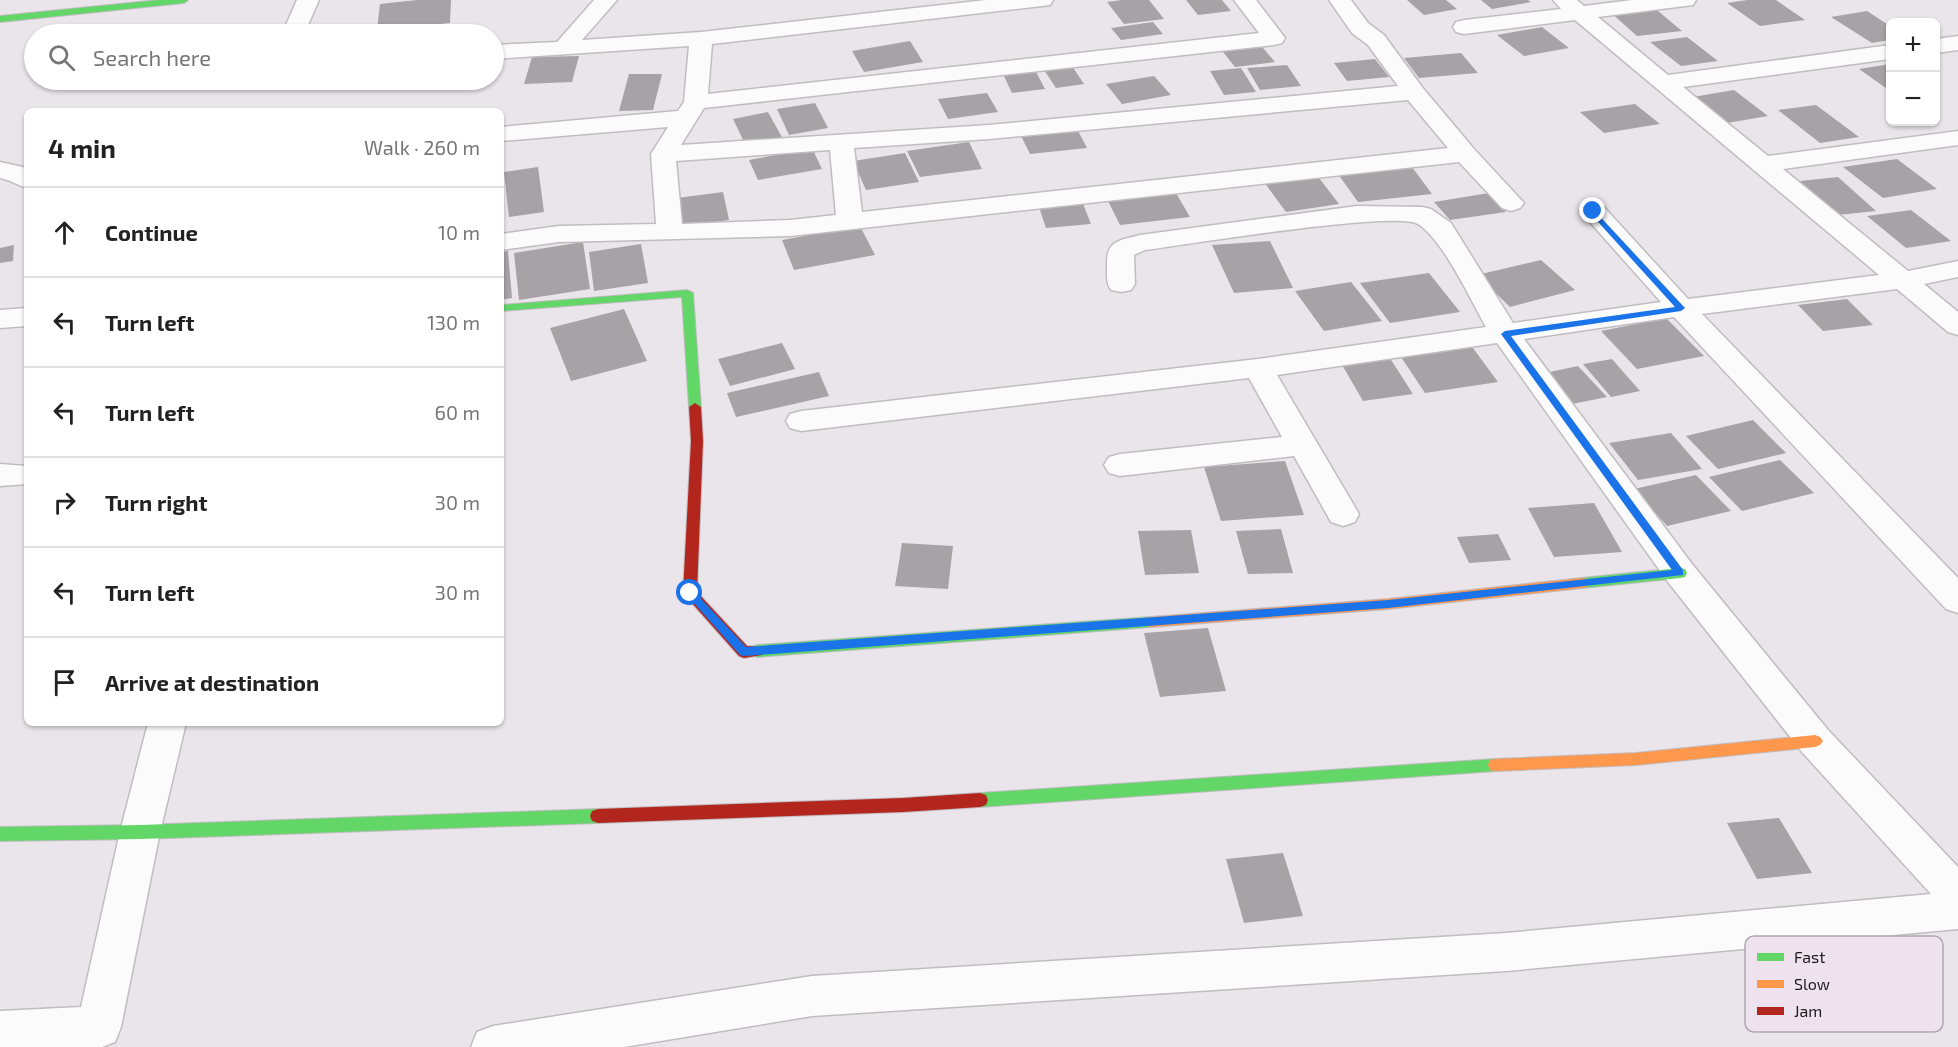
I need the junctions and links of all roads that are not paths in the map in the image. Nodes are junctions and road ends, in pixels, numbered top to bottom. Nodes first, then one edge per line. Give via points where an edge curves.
1 (184, 0) edge
2 (308, 0) edge
3 (606, 0) edge
4 (1042, 0) edge
5 (1245, 0) edge
6 (1340, 0) edge
7 (1685, 0) edge
8 (1572, 6) edge
9 (0, 19) edge
10 (297, 24) edge
11 (1464, 27) dead end
12 (700, 39) junction
13 (1958, 43) edge
14 (1940, 45) edge
15 (563, 48) junction
16 (504, 51) edge
17 (1886, 53) edge
18 (1665, 82) junction
19 (1414, 92) junction
20 (690, 110) junction
21 (504, 134) edge
22 (1958, 138) edge
23 (841, 142) junction
24 (663, 154) junction
25 (1465, 154) junction
26 (1762, 164) junction
27 (1511, 203) dead end
28 (1593, 211) dead end
29 (850, 221) junction
30 (670, 231) junction
31 (504, 242) edge
32 (1958, 269) edge
33 (1904, 280) junction
34 (1121, 284) dead end
35 (504, 308) edge
36 (1681, 308) junction
37 (24, 317) edge
38 (0, 319) edge
39 (1958, 326) edge
40 (1505, 334) junction
41 (1258, 368) junction
42 (801, 421) dead end
43 (1303, 445) junction
44 (1120, 465) dead end
45 (1343, 514) dead end
46 (1680, 573) junction
47 (1958, 600) edge
48 (166, 726) edge
49 (1815, 741) junction
50 (140, 832) junction
51 (0, 834) edge
52 (1958, 895) edge
53 (1958, 910) edge
54 (0, 1032) edge
55 (106, 1037) edge
56 (493, 1047) edge

1 - 9 street
2 - 10 street
3 - 15 street
4 - 12 street
5 - 20 street via 1274,38
6 - 19 street via 1360,28 1376,39
7 - 8 street
8 - 11 street
8 - 18 street
12 - 15 street
12 - 20 street
13 - 14 street
15 - 16 street
17 - 18 street
18 - 26 street
19 - 23 street
19 - 25 street
20 - 21 street
20 - 24 street
22 - 26 street
23 - 24 street
23 - 29 street
24 - 30 street
25 - 27 street
25 - 29 street
26 - 33 street
28 - 36 street
29 - 30 street via 790,228
30 - 31 street via 559,234
32 - 33 street
33 - 36 street
33 - 39 street
34 - 40 street via 1120,251 1140,243 1357,213 1422,215 1442,229
35 - 46 street via 687,293 697,441 690,593 744,652 1388,604
36 - 40 street
36 - 47 street
37 - 38 street
40 - 41 street
40 - 46 street
41 - 42 street
41 - 43 street
43 - 44 street
43 - 45 street
46 - 49 street
48 - 50 street
49 - 50 street via 1636,759 1442,767 903,805
49 - 52 street
50 - 51 street
50 - 55 street
53 - 56 street via 1506,952 812,996
54 - 55 street

